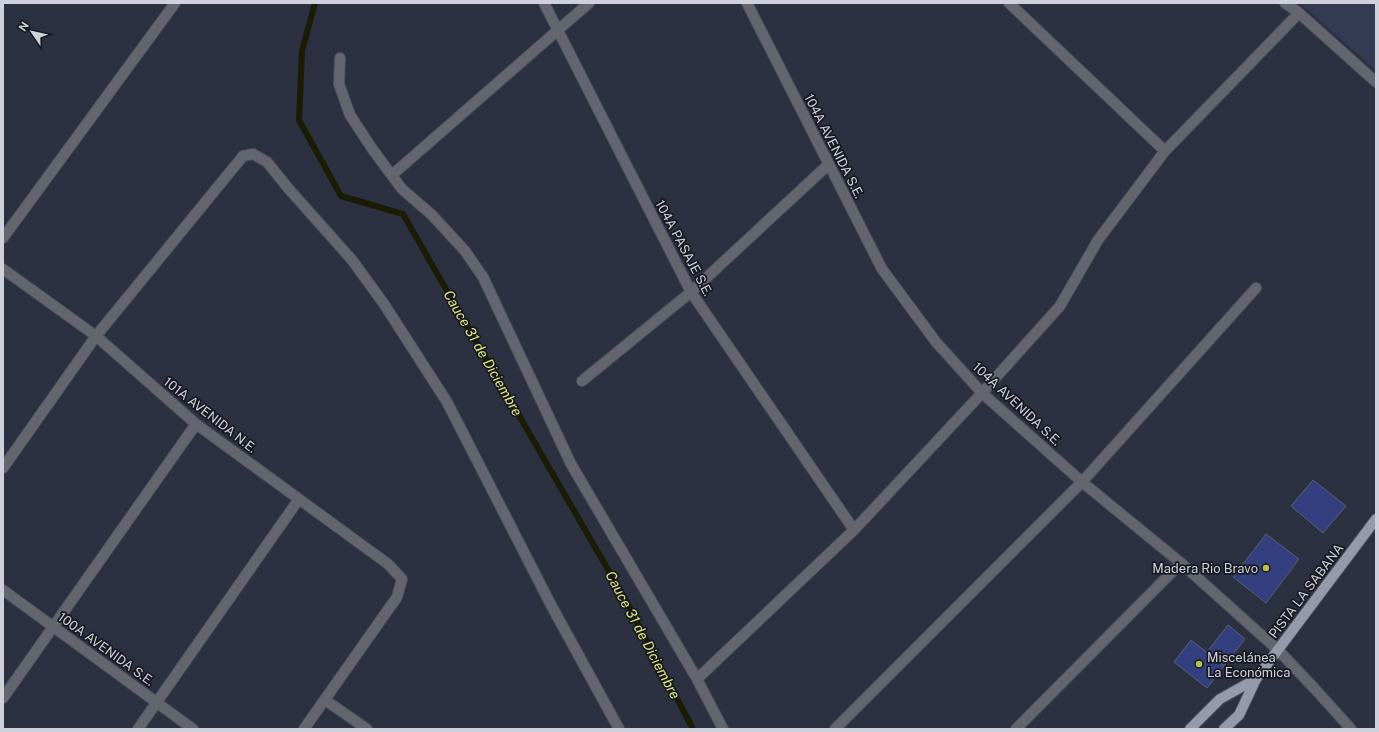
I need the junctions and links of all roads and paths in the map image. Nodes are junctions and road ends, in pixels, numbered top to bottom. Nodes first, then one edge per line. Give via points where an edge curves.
1 (175, 3) edge
2 (544, 3) edge
3 (589, 3) edge
4 (748, 3) edge
5 (1009, 3) edge
6 (1285, 3) edge
7 (1299, 13) junction
8 (559, 30) junction
9 (340, 58) dead end
10 (1376, 82) edge
11 (1165, 151) junction
12 (829, 164) junction
13 (392, 175) junction
14 (3, 238) edge
15 (3, 269) edge
16 (1256, 288) dead end
17 (691, 292) junction
18 (96, 336) junction
19 (582, 381) dead end
20 (982, 393) junction
21 (196, 424) junction
22 (3, 468) edge
23 (1082, 482) junction
24 (299, 499) junction
25 (1376, 519) edge
26 (854, 530) junction
27 (1181, 564) junction
28 (3, 590) edge
29 (54, 627) junction
30 (1278, 650) junction
31 (697, 679) junction
32 (1256, 679) junction
33 (3, 698) edge
34 (325, 700) junction
35 (157, 703) junction
36 (138, 729) edge
37 (194, 729) edge
38 (304, 729) edge
39 (367, 729) edge
40 (619, 729) edge
41 (723, 729) edge
42 (835, 729) edge
43 (1016, 729) edge
44 (1190, 729) edge
45 (1224, 729) edge
46 (1351, 729) edge

1 - 14 street
2 - 8 street, 104A PASAJE S.E.
3 - 8 street
4 - 12 street, 104A AVENIDA S.E.
5 - 11 street
6 - 7 street
7 - 10 street
7 - 11 street
8 - 13 street
8 - 17 street, 104A PASAJE S.E.
9 - 13 street via 339,84 350,115
11 - 20 street via 1098,240 1060,306
12 - 17 street
12 - 20 street, 104A AVENIDA S.E. via 882,269 936,342
13 - 31 street via 402,189 432,215 465,251 483,277 571,464
15 - 18 street, 101A AVENIDA N.E.
16 - 23 street
17 - 19 street
17 - 26 street, 104A PASAJE S.E.
18 - 21 street, 101A AVENIDA N.E.
18 - 22 street
18 - 40 street via 243,156 253,154 268,162 352,260 384,304 447,402 551,605
20 - 23 street, 104A AVENIDA S.E.
20 - 26 street
21 - 24 street, 101A AVENIDA N.E.
21 - 29 street
23 - 27 street, 104A AVENIDA S.E.
23 - 42 street
24 - 34 street, 101A AVENIDA N.E. via 388,564 402,579 397,597
24 - 35 street
25 - 30 main road, PISTA LA SABANA
26 - 31 street
27 - 30 street, 104A AVENIDA S.E.
27 - 43 street
28 - 29 street, 100A AVENIDA S.E.
29 - 33 street
29 - 35 street, 100A AVENIDA S.E.
30 - 32 main road, PISTA LA SABANA
30 - 46 street, 104A AVENIDA S.E.
31 - 41 street
32 - 44 main road, PISTA LA SABANA via 1220,699
32 - 45 main road, PISTA LA SABANA via 1239,715
34 - 38 street
34 - 39 street
35 - 36 street
35 - 37 street, 100A AVENIDA S.E.

